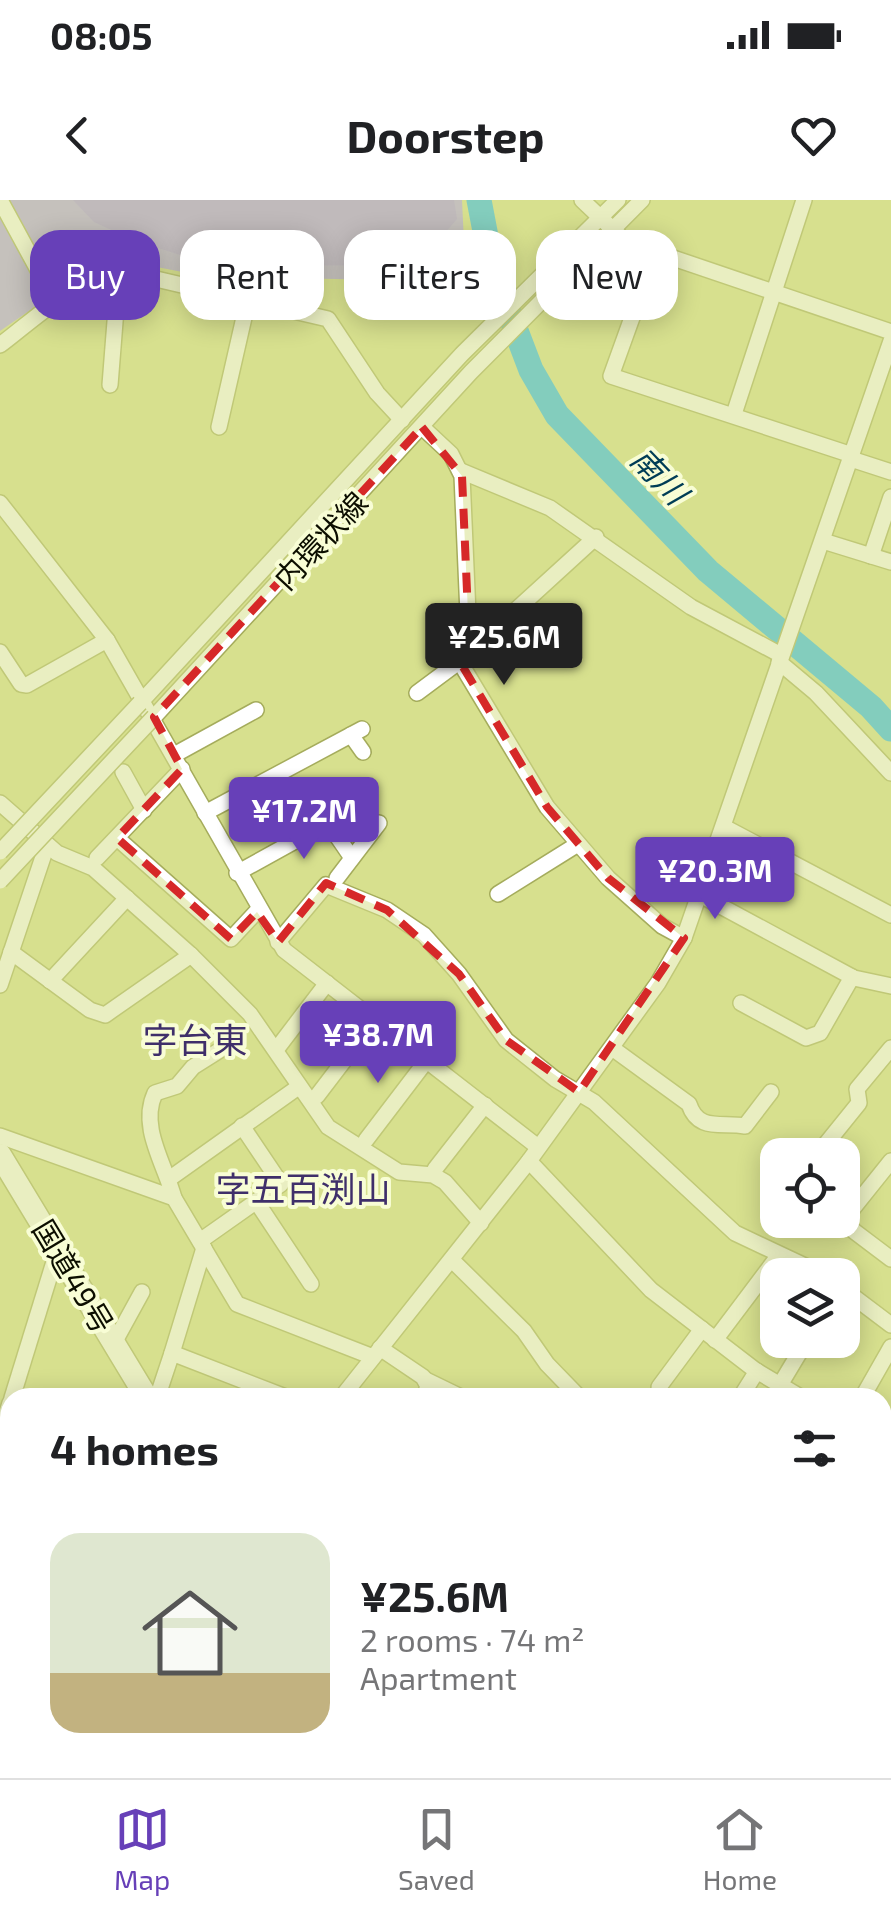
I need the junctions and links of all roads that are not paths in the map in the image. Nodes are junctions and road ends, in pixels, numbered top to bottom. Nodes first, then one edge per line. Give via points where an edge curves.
1 (0, 200) edge
2 (582, 200) edge
3 (618, 200) edge
4 (642, 200) edge
5 (804, 200) edge
6 (604, 225) junction
7 (610, 230) edge
8 (30, 255) edge
9 (678, 259) edge
10 (774, 292) junction
11 (324, 318) edge
12 (33, 320) edge
13 (115, 320) edge
14 (243, 320) edge
15 (631, 320) edge
16 (891, 332) edge
17 (891, 341) edge
18 (0, 345) edge
19 (110, 385) dead end
20 (734, 414) junction
21 (402, 420) junction
22 (218, 427) dead end
23 (422, 427) junction
24 (852, 457) junction
25 (461, 471) junction
26 (891, 472) edge
27 (891, 497) edge
28 (0, 503) edge
29 (596, 537) junction
30 (823, 540) junction
31 (871, 556) junction
32 (891, 562) edge
33 (106, 640) junction
34 (0, 652) edge
35 (780, 659) junction
36 (460, 661) junction
37 (417, 693) dead end
38 (140, 702) junction
39 (256, 710) dead end
40 (154, 717) junction
41 (363, 752) dead end
42 (178, 762) junction
43 (122, 772) dead end
44 (891, 773) edge
45 (0, 803) edge
46 (144, 810) junction
47 (350, 810) dead end
48 (205, 812) junction
49 (328, 823) junction
50 (379, 824) dead end
51 (724, 827) junction
52 (118, 838) junction
53 (578, 844) junction
54 (47, 845) junction
55 (0, 852) edge
56 (98, 858) dead end
57 (352, 858) junction
58 (237, 873) junction
59 (337, 878) dead end
60 (0, 881) edge
61 (498, 894) dead end
62 (702, 896) junction
63 (127, 898) junction
64 (258, 911) junction
65 (891, 915) edge
66 (684, 938) junction
67 (278, 942) junction
68 (10, 952) junction
69 (191, 955) junction
70 (852, 977) junction
71 (50, 981) junction
72 (326, 983) junction
73 (0, 985) edge
74 (891, 986) edge
75 (741, 1004) dead end
76 (375, 1020) junction
77 (278, 1046) dead end
78 (612, 1048) junction
79 (891, 1048) edge
80 (220, 1050) dead end
81 (426, 1060) junction
82 (297, 1088) junction
83 (579, 1092) junction
84 (771, 1092) dead end
85 (316, 1096) dead end
86 (485, 1106) junction
87 (242, 1126) junction
88 (0, 1136) edge
89 (831, 1138) edge
90 (366, 1140) dead end
91 (534, 1154) junction
92 (0, 1156) edge
93 (891, 1161) edge
94 (435, 1170) dead end
95 (169, 1179) junction
96 (174, 1198) junction
97 (256, 1202) junction
98 (480, 1223) junction
99 (202, 1244) junction
100 (58, 1249) junction
101 (779, 1254) junction
102 (788, 1258) edge
103 (891, 1259) edge
104 (452, 1260) junction
105 (311, 1284) dead end
106 (142, 1292) dead end
107 (860, 1302) edge
108 (891, 1325) edge
109 (708, 1335) junction
110 (114, 1343) junction
111 (891, 1347) edge
112 (172, 1353) junction
113 (376, 1353) junction
114 (796, 1358) edge
115 (757, 1371) junction
116 (426, 1380) junction
117 (780, 1385) junction
118 (658, 1387) dead end
119 (15, 1388) edge
120 (140, 1388) edge
121 (160, 1388) edge
122 (262, 1388) edge
123 (348, 1388) edge
124 (425, 1388) edge
125 (442, 1388) edge
126 (570, 1388) edge
127 (746, 1388) edge
128 (785, 1388) edge
129 (868, 1388) edge

1 - 8 street
2 - 6 street
3 - 6 street, 内環状線
4 - 6 street, 内環状線
5 - 10 street
6 - 7 street
6 - 21 street, 内環状線 via 541,274
6 - 23 street, 内環状線
9 - 10 street
10 - 16 street
10 - 20 street
11 - 21 street
12 - 18 street
13 - 19 street
14 - 22 street
15 - 20 street via 610,376
17 - 24 street
20 - 24 street
21 - 38 street, 内環状線
23 - 25 street
23 - 40 street, 内環状線
24 - 26 street
24 - 30 street
25 - 29 street via 538,502
25 - 36 street via 468,614
27 - 31 street
28 - 33 street
29 - 35 street via 691,606
29 - 36 street
30 - 31 street
30 - 35 street
31 - 32 street
33 - 34 street via 28,685
33 - 38 street
35 - 44 street
35 - 51 street
36 - 37 street
36 - 53 street via 530,779
38 - 40 street
38 - 55 street, 内環状線, bridge
39 - 42 street
40 - 42 street
40 - 60 street, 内環状線, bridge
41 - 48 street via 356,732
42 - 46 street
42 - 48 street
43 - 46 street
45 - 54 street
46 - 52 street
47 - 49 street
48 - 58 street
49 - 57 street
49 - 58 street
50 - 57 street
51 - 62 street
51 - 65 street
52 - 56 street
52 - 64 street via 231,939
53 - 61 street
53 - 66 street via 628,896
54 - 63 street via 93,868
54 - 68 street
57 - 59 street
58 - 64 street
62 - 66 street
62 - 70 street
63 - 69 street
63 - 71 street
64 - 67 street
66 - 78 street
67 - 72 street
67 - 83 street via 326,885 387,910 424,935 506,1040
68 - 71 street
68 - 73 street
69 - 71 street via 105,1014
69 - 82 street via 250,1014
70 - 74 street
70 - 75 street via 820,1033 806,1038
72 - 76 street
72 - 77 street
76 - 81 street
76 - 85 street
78 - 83 street
78 - 84 street via 689,1104 704,1125 746,1126
79 - 89 street
80 - 95 street via 151,1102 153,1140
81 - 86 street
81 - 90 street
82 - 87 street
82 - 98 street via 328,1127 398,1172 445,1182
83 - 91 street
83 - 101 street via 734,1234
86 - 91 street
86 - 94 street
87 - 95 street
87 - 97 street via 281,1184
88 - 96 street
91 - 98 street
91 - 109 street via 628,1267
92 - 100 highway, 国道49号
93 - 103 street via 842,1222
95 - 96 street
96 - 99 street
97 - 99 street
97 - 105 street
98 - 104 street
99 - 112 street
99 - 113 street via 237,1304
100 - 110 highway, 国道49号
100 - 119 street
101 - 102 street
101 - 109 street
104 - 113 street
104 - 126 street
106 - 110 street
107 - 108 street
109 - 115 street
109 - 118 street
110 - 120 highway, 国道49号
111 - 129 street
112 - 121 street
112 - 122 street
113 - 116 street
113 - 123 street
114 - 117 street
115 - 117 street
115 - 127 street
116 - 124 street
116 - 125 street
117 - 128 street

